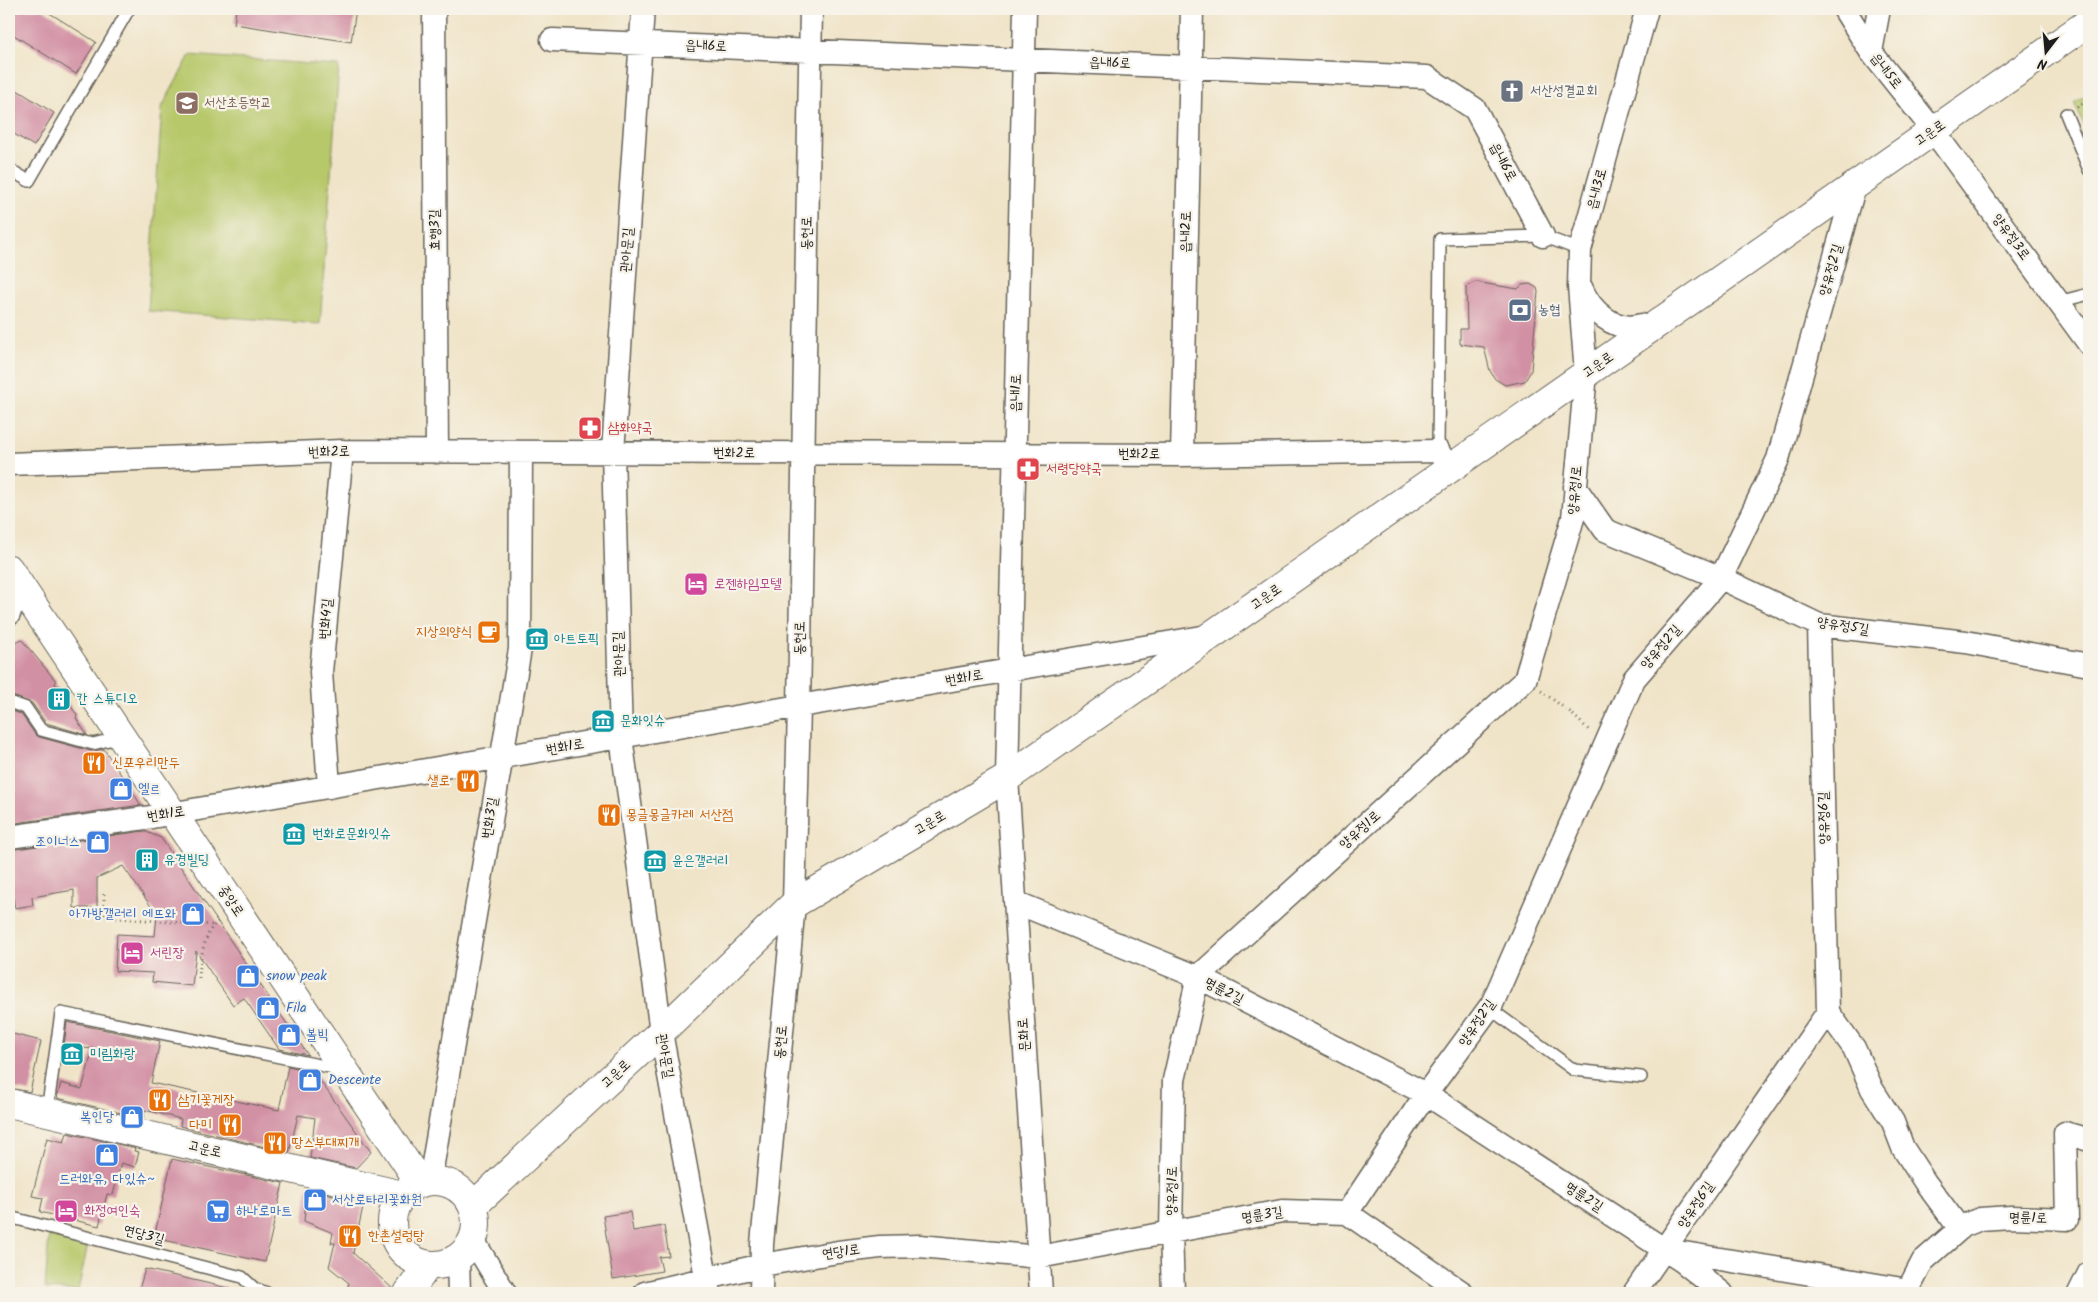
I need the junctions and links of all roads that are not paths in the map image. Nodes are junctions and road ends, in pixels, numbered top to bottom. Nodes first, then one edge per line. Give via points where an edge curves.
1 (129, 9) edge
2 (434, 9) edge
3 (643, 9) edge
4 (811, 9) edge
5 (1025, 9) edge
6 (1192, 9) edge
7 (1647, 9) edge
8 (1844, 9) edge
9 (1879, 9) edge
10 (2089, 22) edge
11 (552, 40) dead end
12 (641, 44) junction
13 (810, 50) junction
14 (1871, 52) junction
15 (1024, 60) junction
16 (1189, 67) junction
17 (2066, 114) dead end
18 (1933, 130) junction
19 (9, 169) edge
20 (2089, 170) edge
21 (1855, 185) junction
22 (1543, 236) junction
23 (1580, 250) junction
24 (1579, 282) junction
25 (2089, 294) edge
26 (2058, 302) junction
27 (1646, 331) junction
28 (2089, 344) edge
29 (1586, 373) junction
30 (342, 451) junction
31 (437, 452) junction
32 (521, 452) junction
33 (613, 452) junction
34 (803, 453) junction
35 (1015, 454) junction
36 (1182, 454) junction
37 (1444, 459) junction
38 (9, 464) edge
39 (1575, 488) junction
40 (14, 577) edge
41 (1721, 578) junction
42 (9, 614) edge
43 (1819, 625) junction
44 (1209, 636) junction
45 (2089, 664) edge
46 (1010, 670) junction
47 (9, 702) edge
48 (800, 707) junction
49 (121, 737) junction
50 (622, 737) junction
51 (500, 758) junction
52 (1007, 778) junction
53 (329, 787) junction
54 (172, 813) junction
55 (9, 836) edge
56 (1015, 902) junction
57 (794, 904) junction
58 (1198, 977) junction
59 (1490, 1008) junction
60 (1828, 1012) junction
61 (661, 1032) junction
62 (343, 1070) junction
63 (1640, 1077) dead end
64 (1426, 1094) junction
65 (9, 1103) edge
66 (47, 1112) junction
67 (2089, 1140) edge
68 (417, 1187) junction
69 (473, 1206) junction
70 (1347, 1212) junction
71 (9, 1217) edge
72 (1960, 1229) junction
73 (1171, 1231) junction
74 (466, 1249) junction
75 (1666, 1250) junction
76 (1040, 1258) junction
77 (428, 1265) junction
78 (762, 1265) junction
79 (2089, 1273) edge
80 (708, 1286) edge
81 (250, 1291) edge
82 (1909, 1292) edge
83 (267, 1293) edge
84 (408, 1293) edge
85 (459, 1293) edge
86 (505, 1293) edge
87 (645, 1293) edge
88 (761, 1293) edge
89 (1041, 1293) edge
90 (1173, 1293) edge
91 (1463, 1293) edge
92 (1634, 1293) edge
93 (1722, 1293) edge
94 (2079, 1293) edge

1 - 19 lane via 30,182
2 - 31 street, 효행3길
3 - 12 street, 관아문길
4 - 13 street, 동헌로
5 - 15 street, 읍내1로
6 - 16 street, 읍내2로
7 - 23 street, 읍내3로
8 - 14 street, 읍내5로
9 - 14 street
10 - 18 street, 고운로
11 - 12 street, 읍내6로
12 - 13 street, 읍내6로
12 - 33 street, 관아문길
13 - 15 street, 읍내6로
13 - 34 street, 동헌로
14 - 18 street, 읍내5로
15 - 16 street, 읍내6로
15 - 35 street, 읍내1로
16 - 22 street, 읍내6로 via 1427,77 1475,109
16 - 36 street, 읍내2로
17 - 20 lane
18 - 21 street, 고운로
18 - 26 street, 양유정3로
21 - 27 street, 고운로
21 - 41 street, 양유정2길 via 1778,459
22 - 23 lane
22 - 37 lane via 1440,239
23 - 24 street, 읍내3로
24 - 27 street via 1590,306 1602,317 1624,326 1641,325
24 - 29 street, 읍내3로
25 - 26 lane
26 - 28 street, 양유정3로
27 - 29 street, 고운로
29 - 37 street, 고운로
29 - 39 street, 양유정1로
30 - 31 street, 번화2로
30 - 38 street, 번화2로
30 - 53 street, 번화4길 via 321,672
31 - 32 street, 번화2로
32 - 33 street, 번화2로
32 - 51 street, 번화3길 via 520,649
33 - 34 street, 번화2로
33 - 50 street, 관아문길
34 - 35 street, 번화2로
34 - 48 street, 동헌로
35 - 36 street, 번화2로
35 - 46 street, 읍내1로
36 - 37 street, 번화2로
37 - 44 street, 고운로
39 - 41 street, 양유정5길 via 1605,530
39 - 58 street, 양유정1로 via 1573,518 1525,680
40 - 42 street
40 - 49 street, 중앙로
41 - 43 street, 양유정5길
41 - 59 street, 양유정2길 via 1634,679
43 - 45 street, 양유정5길 via 1966,642
43 - 60 street, 양유정6길
44 - 46 street, 번화1로
44 - 52 street, 고운로
46 - 48 street, 번화1로
46 - 52 street, 읍내1로
47 - 49 lane via 26,708 40,730 93,744
48 - 50 street, 번화1로
48 - 57 street, 동헌로
49 - 54 street, 중앙로
50 - 51 street, 번화1로
50 - 61 street, 관아문길
51 - 53 street, 번화1로
51 - 68 street, 번화3길
52 - 56 street, 문화로
52 - 57 street, 고운로
53 - 54 street, 번화1로
54 - 55 street, 번화1로
54 - 62 street, 중앙로
56 - 58 street, 명륜2길
56 - 76 street, 문화로
57 - 61 street, 고운로
57 - 78 street, 동헌로
58 - 64 street, 명륜2길
58 - 73 street, 양유정1로 via 1174,1080
59 - 63 lane via 1574,1070
59 - 64 street, 양유정2길
60 - 72 street via 1854,1048 1903,1148
60 - 75 street, 양유정6길
61 - 69 street, 고운로
61 - 80 street, 관아문길
62 - 66 lane via 60,1013
62 - 68 street, 중앙로
64 - 70 street
64 - 75 street, 명륜2길
65 - 66 street, 고운로
66 - 68 street, 고운로
67 - 72 street, 명륜1로 via 2065,1132 2068,1219 1980,1219
68 - 69 street, 고운로 via 443,1182 466,1195
68 - 77 street via 396,1205 392,1216 394,1236 407,1255
69 - 74 street via 476,1223
70 - 73 street, 명륜3길 via 1282,1211
70 - 91 street
71 - 81 lane, 연당3길 via 242,1277
72 - 82 street, 명륜1로 via 1923,1261
73 - 76 street, 명륜3길
73 - 90 street, 양유정1로
74 - 77 street via 444,1264
74 - 85 street
74 - 86 street
75 - 82 street, 명륜2길
75 - 92 street, 양유정6길
75 - 93 street, 명륜2길
76 - 78 street, 연당1로 via 920,1246 880,1247
76 - 89 street, 문화로
77 - 84 street
78 - 80 street, 연당1로
78 - 88 street
79 - 94 street
80 - 87 street, 연당1로
81 - 83 lane, 연당3길

